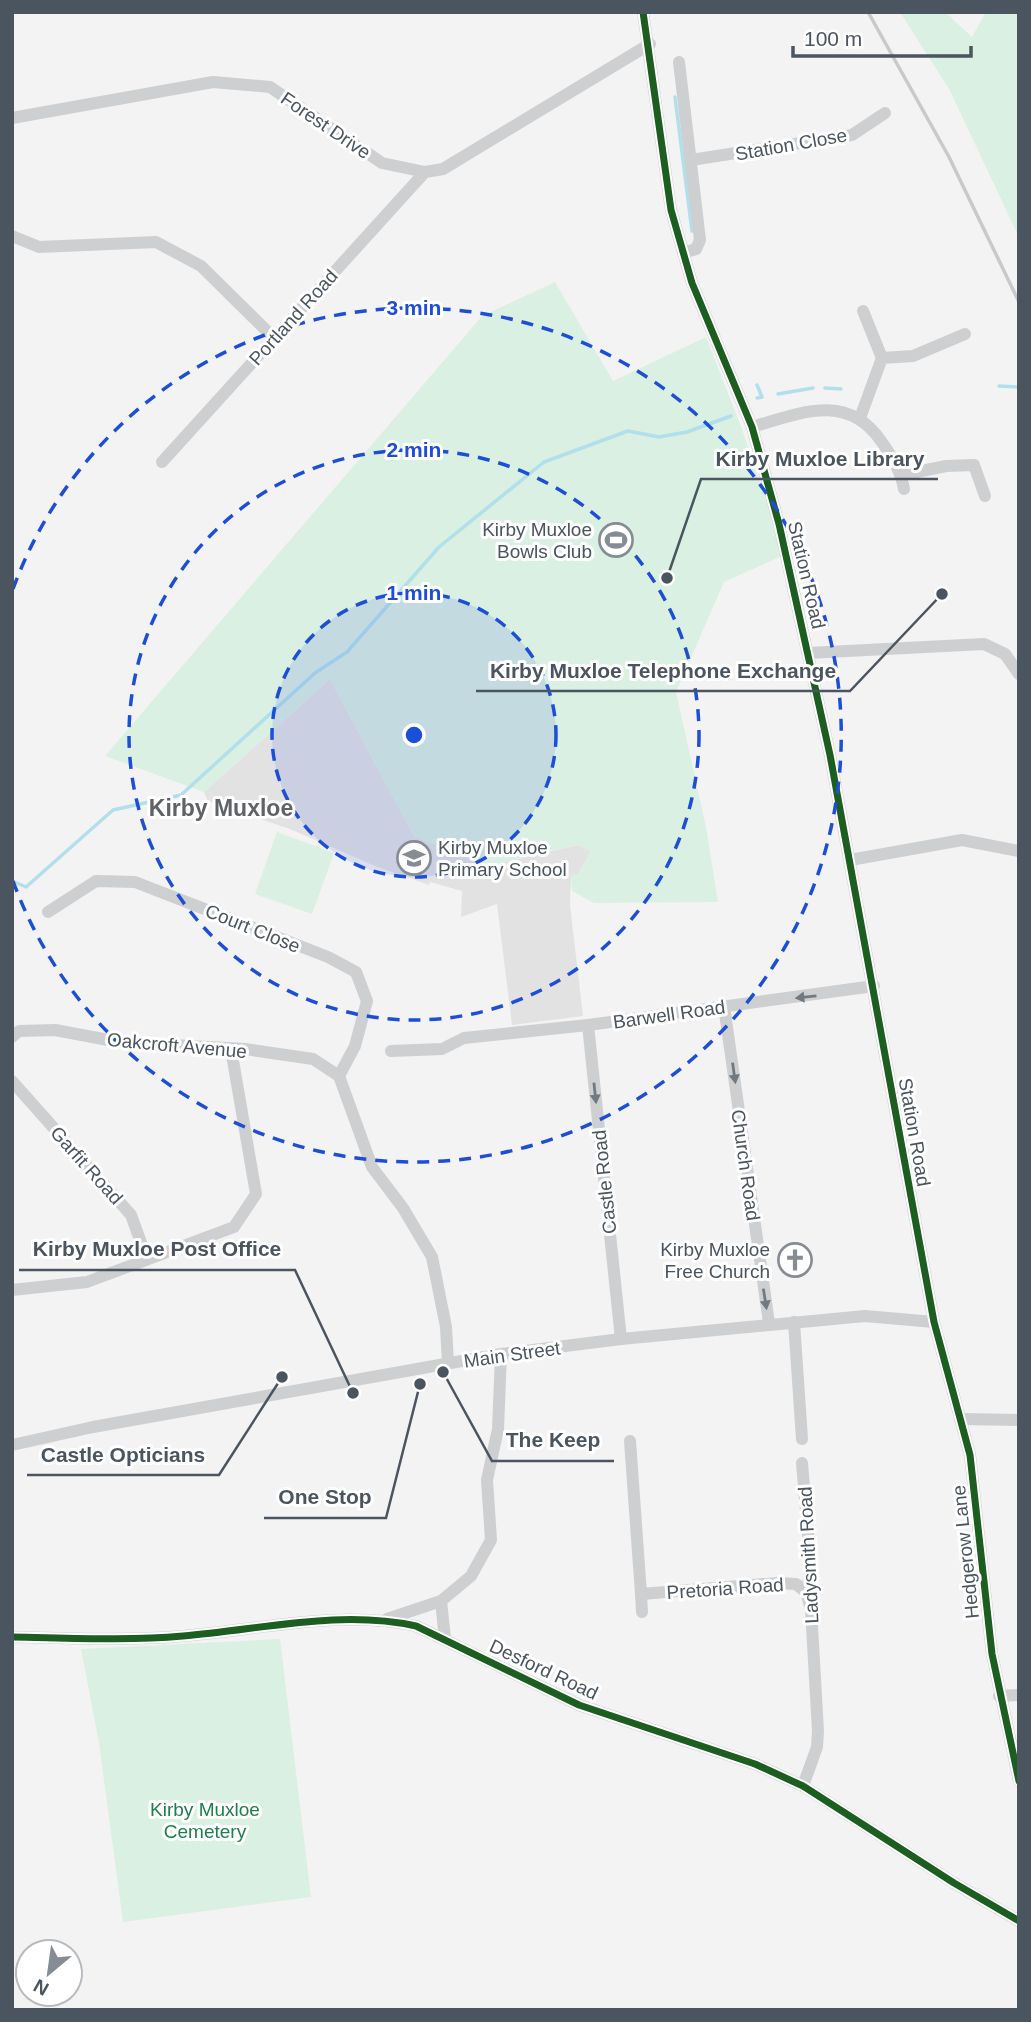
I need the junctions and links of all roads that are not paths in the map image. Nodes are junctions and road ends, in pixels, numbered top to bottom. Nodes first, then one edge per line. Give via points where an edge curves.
1 (643, 12) edge
2 (650, 44) junction
3 (679, 62) dead end
4 (885, 113) dead end
5 (12, 118) edge
6 (691, 160) junction
7 (425, 172) junction
8 (12, 236) edge
9 (683, 253) junction
10 (863, 311) dead end
11 (965, 334) dead end
12 (274, 338) junction
13 (882, 358) junction
14 (860, 418) junction
15 (752, 427) junction
16 (162, 462) dead end
17 (902, 475) junction
18 (904, 489) dead end
19 (985, 496) dead end
20 (808, 653) junction
21 (1019, 674) edge
22 (1019, 851) edge
23 (850, 860) junction
24 (48, 912) dead end
25 (874, 986) junction
26 (724, 1006) junction
27 (588, 1025) junction
28 (12, 1037) edge
29 (231, 1049) junction
30 (391, 1051) dead end
31 (339, 1076) junction
32 (12, 1081) edge
33 (147, 1259) junction
34 (12, 1290) edge
35 (794, 1322) junction
36 (934, 1322) junction
37 (769, 1323) junction
38 (621, 1339) junction
39 (501, 1354) junction
40 (448, 1363) junction
41 (960, 1419) junction
42 (1019, 1420) edge
43 (802, 1439) dead end
44 (630, 1441) dead end
45 (12, 1445) edge
46 (802, 1463) dead end
47 (806, 1592) junction
48 (641, 1594) junction
49 (442, 1601) junction
50 (642, 1612) dead end
51 (387, 1619) junction
52 (12, 1637) edge
53 (445, 1639) junction
54 (1019, 1695) edge
55 (999, 1696) junction
56 (1019, 1781) edge
57 (803, 1786) junction
58 (1019, 1921) edge

1 - 2 street, Station Road
2 - 7 street via 443,169
2 - 9 street, Station Road via 671,210
3 - 6 street
4 - 6 street, Station Close via 852,135
5 - 7 street, Forest Drive via 213,82 270,87 382,163
6 - 9 street via 701,240 696,249
7 - 12 street, Portland Road
8 - 12 street via 39,247 156,242 201,266
9 - 15 street, Station Road
10 - 13 street
11 - 13 street via 914,356
12 - 16 street, Portland Road
13 - 14 street
14 - 15 street via 839,410 811,410
14 - 17 street via 875,432
15 - 20 street, Station Road
17 - 18 street
17 - 19 street via 974,465
20 - 21 street via 984,644 1005,654
20 - 23 street, Station Road
22 - 23 street via 962,840
23 - 25 street, Station Road
24 - 31 street, Court Close via 96,881 135,882 356,972 367,1002 355,1046
25 -> 26 street, Barwell Road
25 - 36 street, Station Road
26 - 27 street, Barwell Road
26 -> 37 street, Church Road
27 - 30 street, Barwell Road via 464,1038 442,1049
27 -> 38 street, Castle Road
28 - 29 street, Oakcroft Avenue via 19,1031 55,1030 119,1042
29 - 31 street, Oakcroft Avenue via 313,1059
29 - 33 street via 256,1194 233,1227
31 - 40 street via 372,1167 432,1257
32 - 33 street, Garfit Road via 131,1215
33 - 34 street via 87,1282
35 - 36 street, Main Street via 865,1316
35 - 37 street, Main Street
35 - 43 street
36 - 41 street, Hedgerow Lane
37 - 38 street, Main Street
38 - 39 street, Main Street
39 - 40 street, Main Street
39 - 49 street via 498,1429 487,1480 491,1540 471,1576
40 - 45 street, Main Street
41 - 42 street
41 - 55 street, Hedgerow Lane via 970,1455
44 - 48 street, Pretoria Road
46 - 47 street, Ladysmith Road via 811,1570
47 - 48 street, Pretoria Road via 796,1584 778,1583
47 - 57 street, Ladysmith Road via 811,1609 818,1731
48 - 50 street, Pretoria Road
49 - 51 street
49 - 53 street
51 - 52 street, Desford Road via 342,1619 181,1636
51 - 53 street, Desford Road
53 - 57 street, Desford Road via 579,1705 754,1764
54 - 55 street
55 - 56 street, Hedgerow Lane
57 - 58 street, Desford Road

